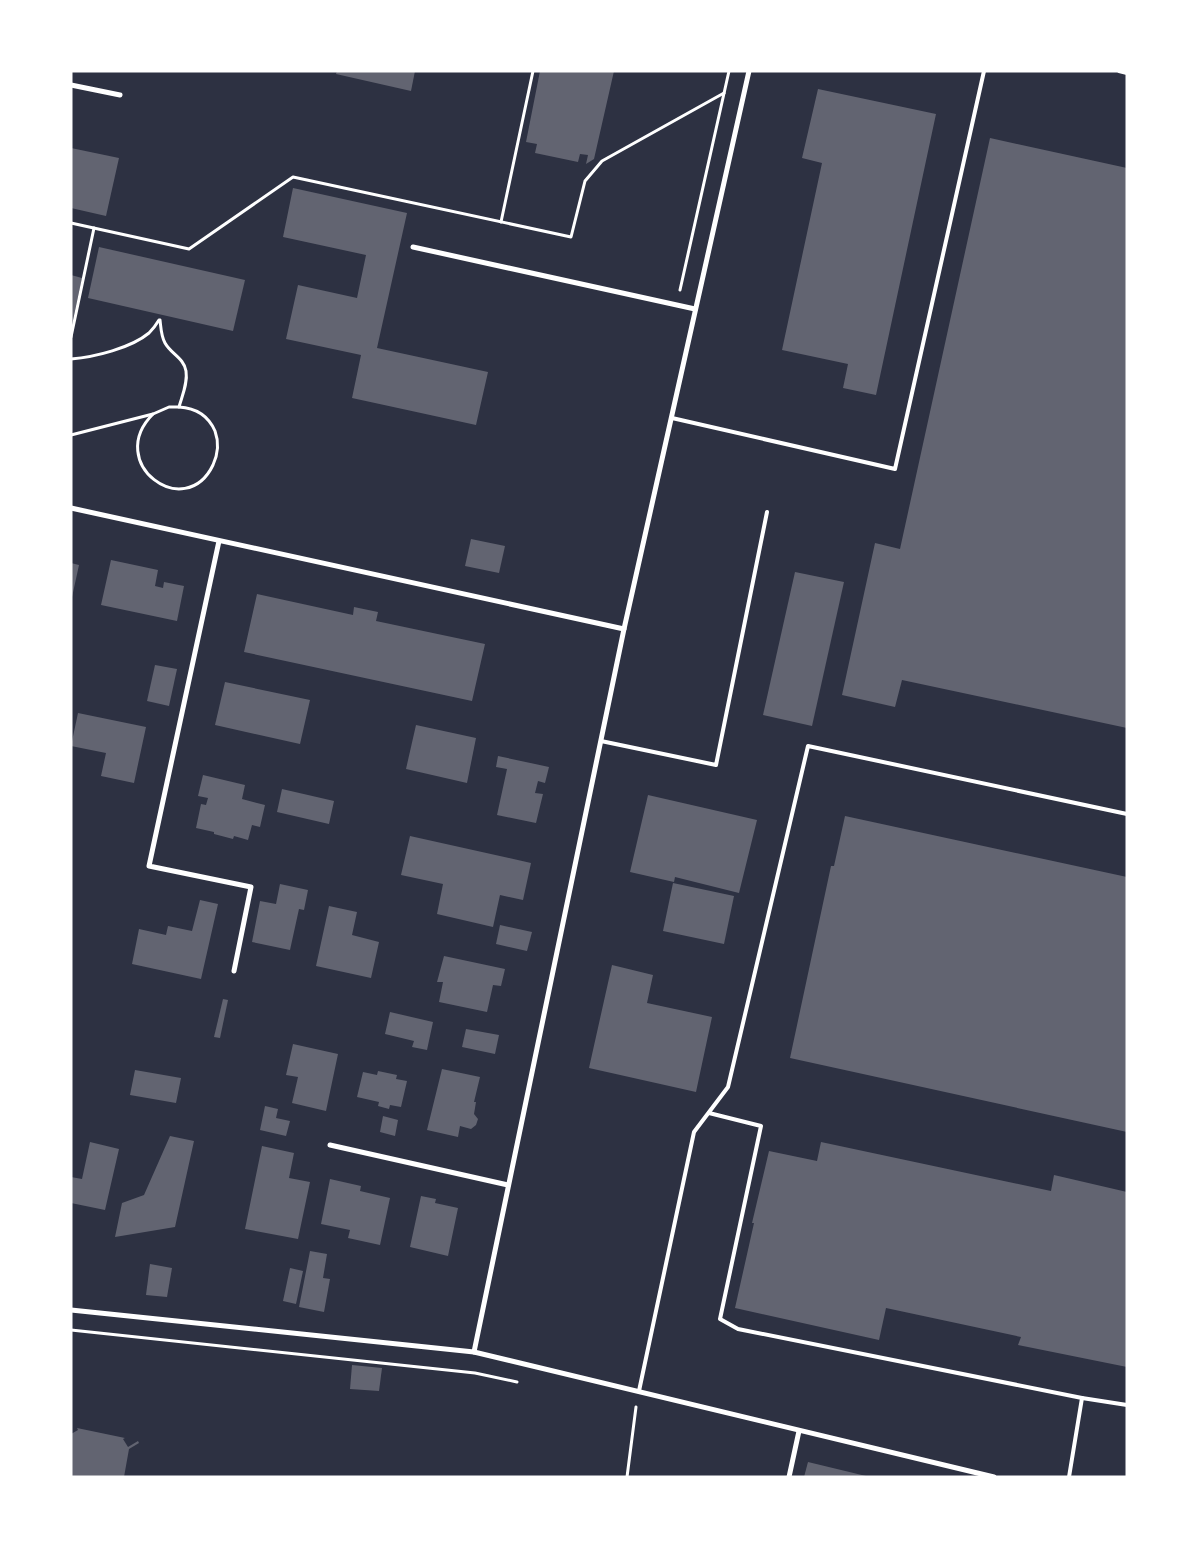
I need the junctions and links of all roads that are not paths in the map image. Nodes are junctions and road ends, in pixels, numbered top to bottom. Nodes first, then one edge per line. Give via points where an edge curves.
1 (749, 71) edge
2 (984, 71) edge
3 (1120, 71) edge
4 (1127, 73) edge
5 (71, 85) edge
6 (120, 95) dead end
7 (413, 247) dead end
8 (695, 309) junction
9 (672, 418) junction
10 (71, 508) edge
11 (767, 512) dead end
12 (219, 541) junction
13 (624, 629) junction
14 (601, 741) junction
15 (1127, 814) edge
16 (234, 971) dead end
17 (708, 1113) junction
18 (330, 1145) dead end
19 (508, 1185) junction
20 (71, 1310) edge
21 (474, 1352) junction
22 (638, 1391) junction
23 (1082, 1398) junction
24 (1127, 1405) edge
25 (799, 1431) junction
26 (789, 1477) edge
27 (994, 1477) edge
28 (1069, 1477) edge

1 - 8 street
2 - 9 lane via 895,469
3 - 4 lane
5 - 6 street
7 - 8 street
8 - 9 street
9 - 13 street
10 - 12 street
11 - 14 lane via 716,765
12 - 13 street
12 - 16 street via 149,866 250,887
13 - 14 street
14 - 19 street
15 - 17 lane via 808,746 728,1087
17 - 22 lane via 694,1132
17 - 23 lane via 761,1126 720,1319 738,1329
18 - 19 street
19 - 21 street
20 - 21 street
21 - 22 street
22 - 25 street
23 - 24 lane
23 - 28 lane
25 - 26 street
25 - 27 street

